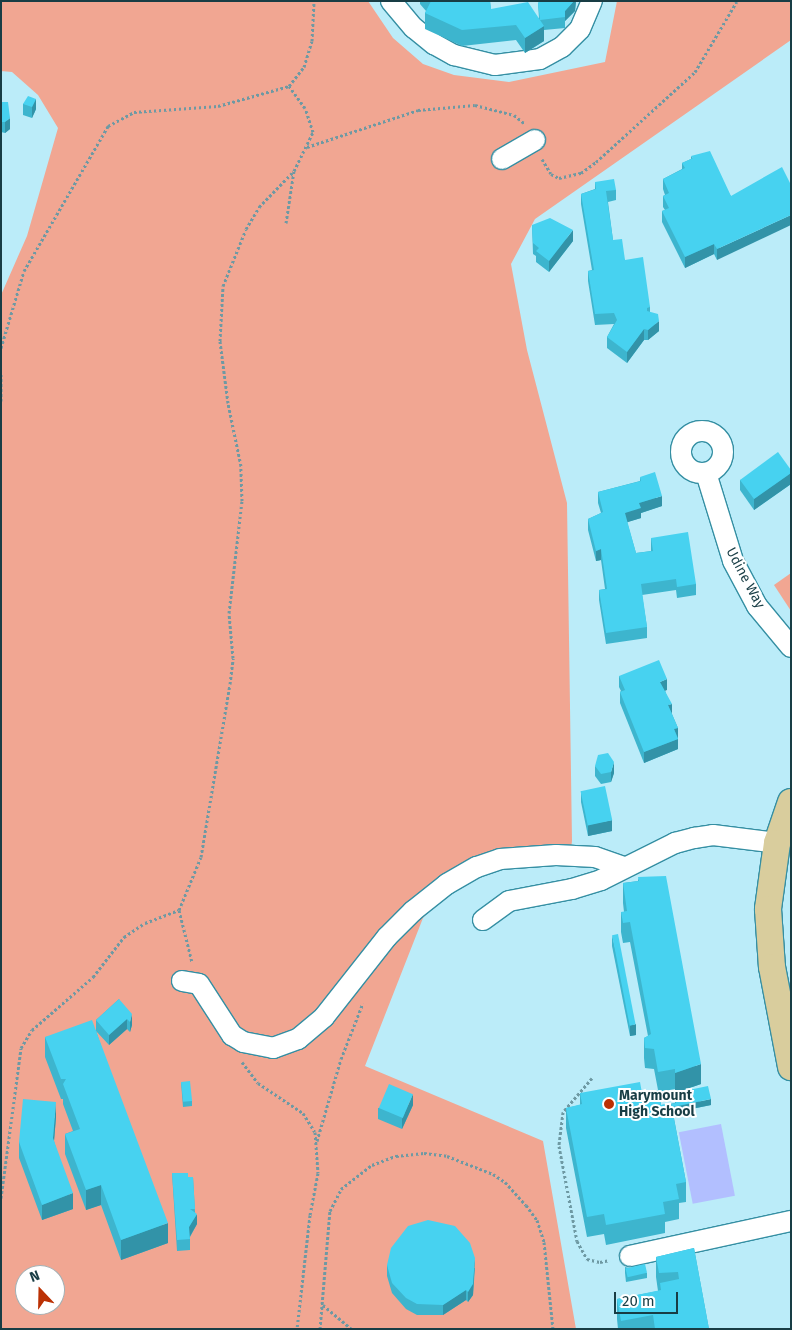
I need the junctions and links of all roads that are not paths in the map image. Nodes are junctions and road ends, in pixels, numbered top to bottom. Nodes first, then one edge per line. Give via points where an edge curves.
1 (391, 1) edge
2 (592, 1) edge
3 (536, 140) road end
4 (502, 159) dead end
5 (706, 473) dead end
6 (791, 647) edge
7 (791, 802) edge
8 (777, 843) junction
9 (624, 867) junction
10 (483, 920) dead end
11 (190, 983) road end
12 (791, 1067) edge
13 (791, 1221) edge
14 (630, 1256) road end

1 - 2 street via 414,28 434,44 454,55 495,65 540,59 562,47 580,29
3 - 4 street
5 - 6 street, Udine Way via 733,561 757,606
7 - 8 main road
8 - 9 street via 713,836 694,838
8 - 12 main road via 770,882 768,933
9 - 10 street via 601,880 572,889 509,901
9 - 11 street via 595,857 556,855 500,859 477,867 447,884 413,911 387,937 324,1017 298,1039 272,1048 243,1042 232,1035
13 - 14 street

